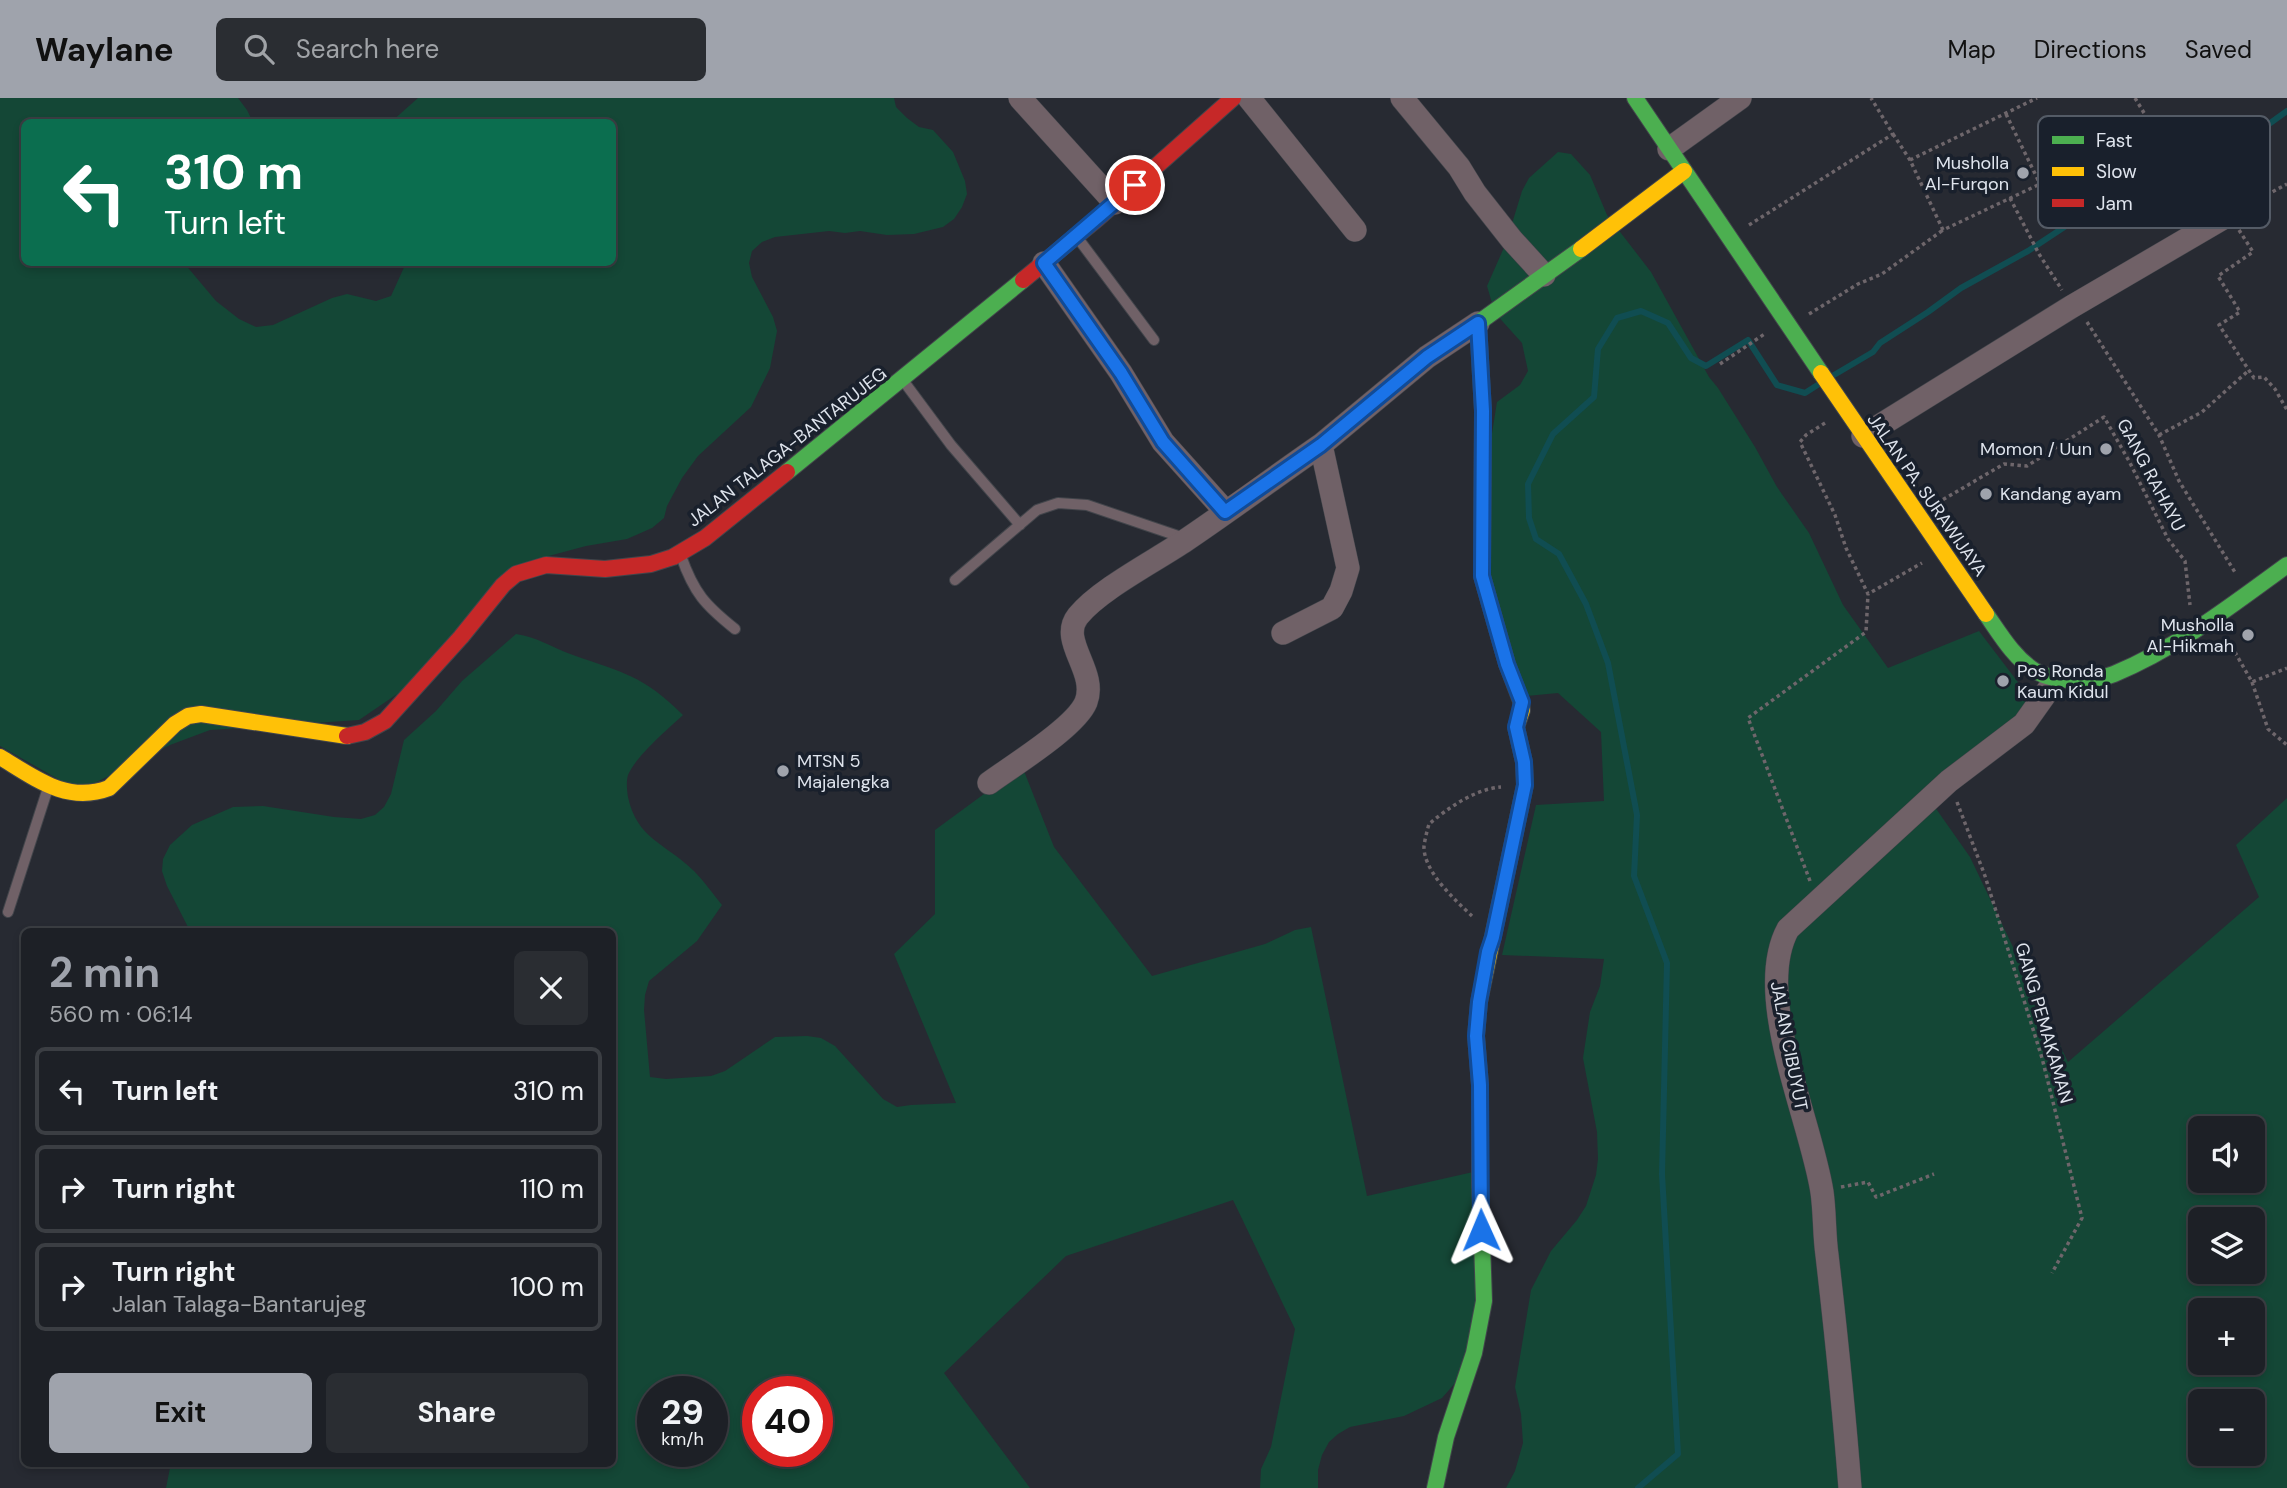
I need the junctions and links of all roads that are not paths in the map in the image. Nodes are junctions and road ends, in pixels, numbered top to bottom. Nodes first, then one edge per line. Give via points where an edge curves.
1 (1020, 98) edge
2 (1233, 98) edge
3 (1248, 98) edge
4 (1402, 98) edge
5 (1635, 98) edge
6 (1740, 98) edge
7 (1669, 149) junction
8 (1684, 171) junction
9 (1115, 203) junction
10 (2207, 228) edge
11 (1354, 230) dead end
12 (1076, 236) junction
13 (1044, 263) junction
14 (1544, 275) junction
15 (1478, 323) junction
16 (1154, 340) dead end
17 (903, 380) junction
18 (1863, 436) junction
19 (1321, 445) junction
20 (1225, 512) junction
21 (1020, 525) junction
22 (1187, 539) junction
23 (680, 553) junction
24 (2287, 565) edge
25 (955, 580) dead end
26 (735, 629) dead end
27 (1283, 633) dead end
28 (2056, 679) junction
29 (0, 757) edge
30 (989, 783) dead end
31 (50, 785) junction
32 (8, 912) dead end
33 (1435, 1488) edge
34 (1850, 1488) edge

1 - 9 street
2 - 9 street, JALAN TALAGA-BANTARUJEG
3 - 11 street
4 - 14 street via 1511,240
5 - 7 street, JALAN PA. SURAWIJAYA
6 - 7 street
7 - 8 street, JALAN PA. SURAWIJAYA
8 - 14 street
8 - 18 street, JALAN PA. SURAWIJAYA
9 - 12 street, JALAN TALAGA-BANTARUJEG
10 - 18 street
12 - 13 street, JALAN TALAGA-BANTARUJEG
12 - 16 lane
13 - 17 street, JALAN TALAGA-BANTARUJEG
13 - 20 street via 1163,442
14 - 15 street
15 - 19 street via 1427,357
15 - 33 street via 1483,411 1482,576 1522,702 1516,727 1525,785 1488,952 1476,1036 1484,1301 1474,1353 1446,1437
17 - 21 lane
17 - 23 street, JALAN TALAGA-BANTARUJEG
18 - 28 street, JALAN PA. SURAWIJAYA via 2007,644 2036,671
19 - 20 street
19 - 27 street via 1348,568 1332,608
20 - 22 street
21 - 22 lane via 1037,510 1058,503 1087,505
21 - 25 lane
22 - 30 street via 1091,602 1075,619 1072,639 1089,678 1086,702 1062,729
23 - 26 lane via 706,605
23 - 31 street, JALAN TALAGA-BANTARUJEG via 652,564 605,569 546,565 516,574 385,721 365,732 346,736 201,714 188,716 97,794 86,796
24 - 28 street, JALAN PA. SURAWIJAYA via 2198,629 2112,675
28 - 34 street, JALAN CIBUYUT via 2024,724 1949,781 1818,900 1788,929 1779,945 1775,977 1782,1027 1822,1191
29 - 31 street, JALAN TALAGA-BANTARUJEG
31 - 32 lane

